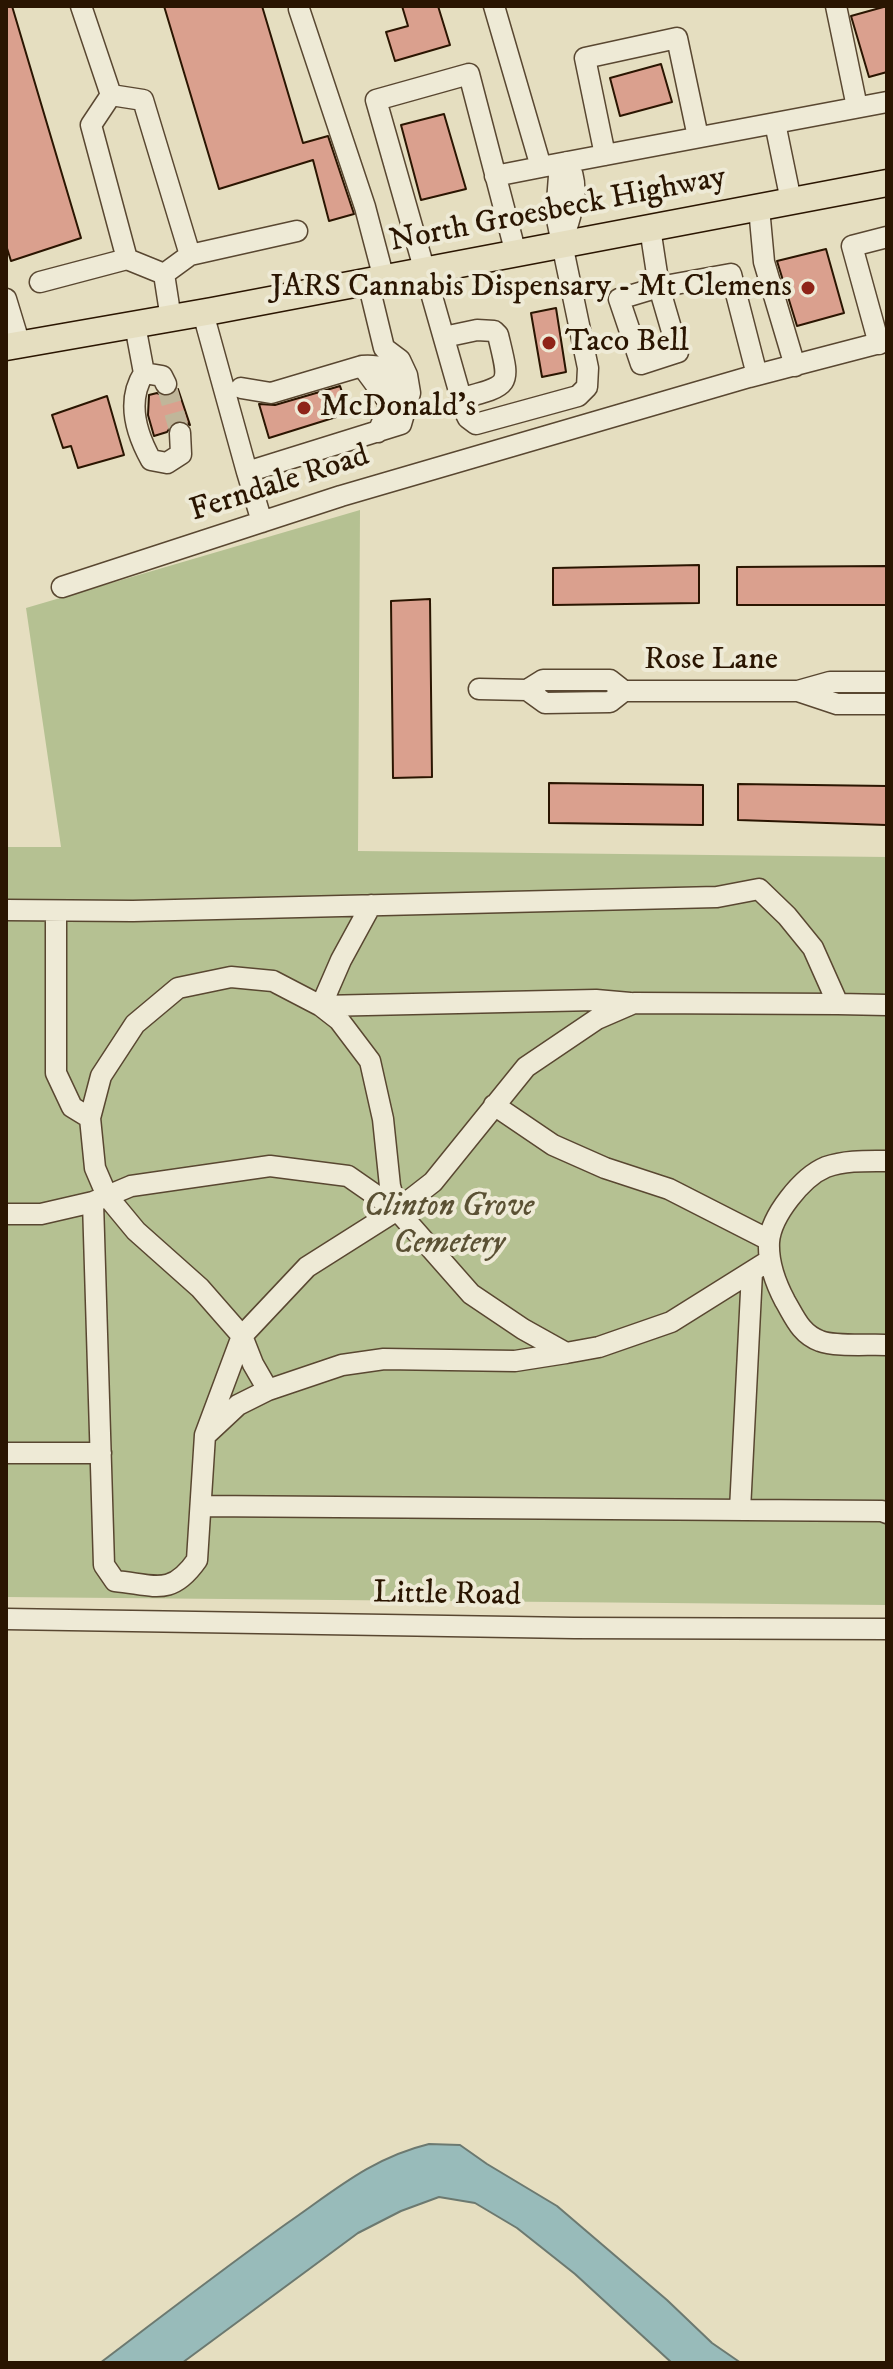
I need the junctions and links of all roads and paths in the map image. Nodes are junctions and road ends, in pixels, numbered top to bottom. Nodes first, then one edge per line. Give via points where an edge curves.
1 (81, 6) edge
2 (494, 6) edge
3 (836, 6) edge
4 (299, 9) dead end
5 (111, 95) junction
6 (887, 102) edge
7 (857, 107) junction
8 (775, 123) junction
9 (698, 137) junction
10 (605, 155) junction
11 (567, 162) junction
12 (541, 167) junction
13 (495, 176) junction
14 (887, 183) edge
15 (791, 201) junction
16 (759, 208) junction
17 (650, 228) junction
18 (297, 231) dead end
19 (887, 237) edge
20 (561, 245) junction
21 (516, 254) junction
22 (190, 255) junction
23 (127, 259) junction
24 (424, 271) junction
25 (164, 274) junction
26 (376, 280) junction
27 (40, 282) dead end
28 (6, 299) edge
29 (203, 313) junction
30 (171, 319) junction
31 (135, 325) junction
32 (444, 337) junction
33 (883, 342) edge
34 (13, 346) edge
35 (384, 347) junction
36 (795, 366) junction
37 (144, 373) junction
38 (757, 375) junction
39 (166, 384) dead end
40 (233, 390) junction
41 (462, 398) junction
42 (378, 432) junction
43 (180, 433) tunnel mouth
44 (247, 472) junction
45 (262, 522) junction
46 (62, 587) dead end
47 (887, 682) edge
48 (479, 689) dead end
49 (798, 691) junction
50 (887, 704) edge
51 (371, 905) junction
52 (6, 910) edge
53 (56, 911) junction
54 (634, 1003) junction
55 (838, 1004) junction
56 (887, 1005) edge
57 (321, 1006) junction
58 (494, 1105) junction
59 (90, 1118) junction
60 (887, 1161) edge
61 (100, 1199) junction
62 (397, 1210) junction
63 (6, 1214) edge
64 (770, 1250) junction
65 (752, 1272) junction
66 (242, 1336) junction
67 (887, 1345) edge
68 (566, 1353) junction
69 (268, 1390) junction
70 (205, 1435) junction
71 (6, 1453) edge
72 (101, 1453) junction
73 (201, 1506) junction
74 (740, 1510) junction
75 (887, 1513) edge
76 (6, 1619) edge
77 (887, 1629) edge

1 - 5 street
2 - 12 street
3 - 7 street
4 - 26 street via 365,207
5 - 22 street via 143,100
5 - 23 street via 91,125
6 - 7 street
7 - 8 street
8 - 9 street
8 - 15 street
9 - 10 street
9 - 10 street via 677,38 585,58
10 - 11 street
11 - 12 street
11 - 20 street via 559,176 556,215
12 - 13 street
13 - 21 street
13 - 24 street via 469,74 376,100
14 - 15 main road, North Groesbeck Highway
15 - 16 main road, North Groesbeck Highway
16 - 17 main road, North Groesbeck Highway
16 - 36 street via 764,262
17 - 20 main road, North Groesbeck Highway
17 - 38 street via 659,287 731,274
18 - 22 street
19 - 33 street via 852,246
20 - 21 main road, North Groesbeck Highway
20 - 41 street via 588,368 587,387 578,396 476,424 468,418
21 - 24 main road, North Groesbeck Highway
22 - 25 street
23 - 25 street
23 - 27 street
24 - 26 main road, North Groesbeck Highway
24 - 32 street
25 - 30 street
26 - 29 main road, North Groesbeck Highway
26 - 35 street
28 - 34 street
29 - 30 main road, North Groesbeck Highway
29 - 40 street
30 - 31 main road, North Groesbeck Highway
31 - 34 main road, North Groesbeck Highway
31 - 37 street
32 - 41 street
32 - 41 street via 487,330 498,335 505,381 494,390
33 - 36 street, Ferndale Road
35 - 40 street
35 - 42 street via 400,360 410,393 401,424
36 - 38 street, Ferndale Road
37 - 39 street via 162,376
37 - 43 street via 133,405 141,443 151,460 167,463 181,454
38 - 45 street, Ferndale Road
40 - 42 street via 271,393 362,366 390,404
40 - 44 street
42 - 44 street
44 - 45 street
45 - 46 street, Ferndale Road
47 - 49 street, Rose Lane via 830,682
48 - 49 street, Rose Lane via 527,690 543,680 610,680 624,691
49 - 50 street, Rose Lane via 837,704
51 - 53 street
51 - 55 street via 717,897 759,889 813,948
51 - 57 street
52 - 53 street
53 - 59 street via 56,1073 72,1107
54 - 55 street
54 - 57 street
54 - 58 street via 597,1019 526,1067
55 - 56 street
57 - 59 street via 273,981 231,977 178,988 135,1024 101,1076
57 - 62 street via 339,1020 370,1061
58 - 62 street via 433,1182
58 - 64 street via 553,1145 669,1189
59 - 61 street
60 - 64 street via 825,1167 802,1183 782,1208
61 - 62 street via 131,1186 270,1166 348,1176
61 - 63 street via 41,1214
61 - 66 street via 200,1288
61 - 72 street
62 - 66 street via 307,1267
62 - 68 street via 471,1294
64 - 65 street
64 - 67 street via 779,1289 802,1330 822,1343
65 - 68 street via 671,1322
65 - 74 street
66 - 69 street
66 - 70 street
68 - 69 street via 515,1361 384,1359 342,1365
69 - 70 street via 238,1405
70 - 73 street
71 - 72 street
72 - 73 street via 104,1565 115,1581 168,1587 187,1574 197,1560
73 - 74 street
74 - 75 street
76 - 77 street, Little Road

